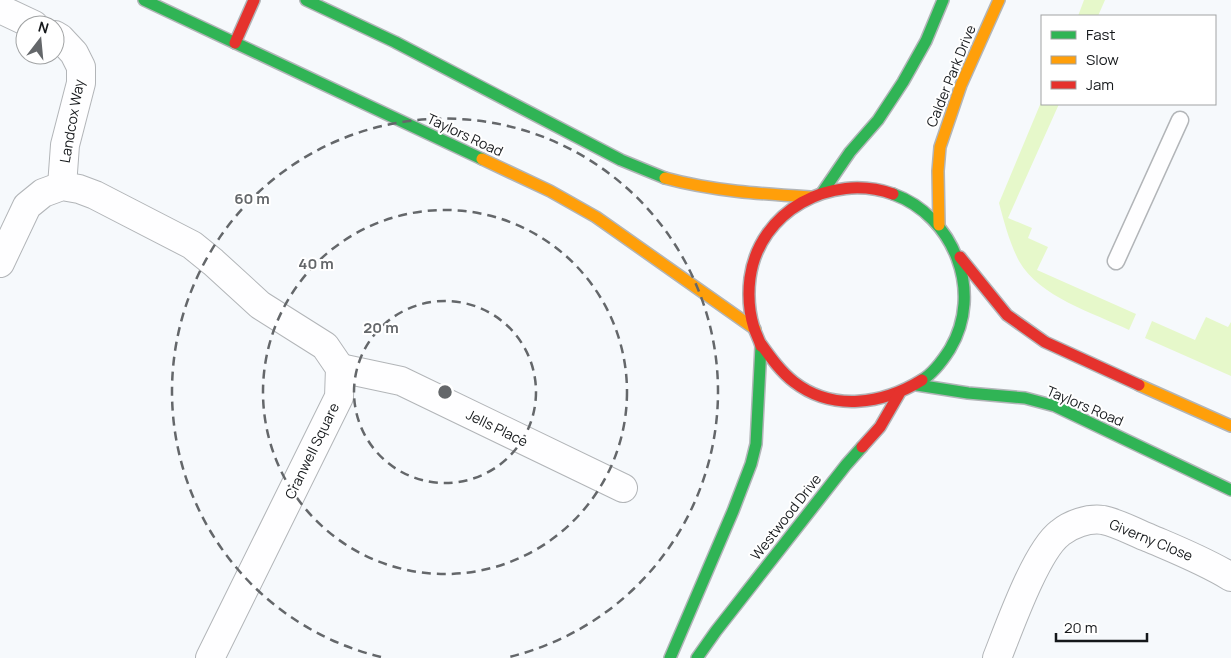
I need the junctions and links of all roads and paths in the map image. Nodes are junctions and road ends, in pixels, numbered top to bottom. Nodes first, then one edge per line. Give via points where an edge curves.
1 (144, 0) edge
2 (254, 0) edge
3 (306, 0) edge
4 (943, 0) edge
5 (999, 0) edge
6 (0, 9) edge
7 (15, 16) edge
8 (65, 43) edge
9 (235, 43) junction
10 (1180, 120) dead end
11 (62, 186) junction
12 (816, 195) junction
13 (939, 225) junction
14 (956, 252) junction
15 (1116, 261) dead end
16 (0, 263) edge
17 (754, 330) junction
18 (761, 344) junction
19 (340, 368) junction
20 (918, 385) junction
21 (899, 394) junction
22 (1229, 419) edge
23 (623, 488) dead end
24 (1231, 490) edge
25 (1231, 578) edge
26 (210, 658) edge
27 (670, 658) edge
28 (697, 658) edge
29 (997, 658) edge

1 - 9 main road, Taylors Road
2 - 9 main road
3 - 12 main road via 395,42 621,160 659,176 695,186 772,195
4 - 12 main road via 926,41 903,82 878,120
5 - 13 main road, Calder Park Drive via 961,85 940,147
6 - 7 street
8 - 11 street, Landcox Way via 81,67 82,83 65,145
9 - 17 main road, Taylors Road via 550,191 603,222
10 - 15 lane
11 - 16 street via 43,193 26,206
11 - 19 street via 95,196 192,245 260,305 326,346
12 - 13 main road via 847,188 873,188 920,208
12 - 17 main road via 788,211 770,230 757,252 750,278 749,304
13 - 14 main road
14 - 20 main road via 963,275 965,300 961,325 937,368
14 - 22 main road via 1007,315 1045,342 1084,362
17 - 18 main road
18 - 21 main road via 780,370 805,390 836,401 868,402
18 - 27 main road via 757,439 734,507
19 - 23 street, Jells Place via 401,381
19 - 26 street, Cranwell Square via 339,397
20 - 21 main road
20 - 24 main road, Taylors Road via 1025,398 1054,406
21 - 28 main road, Westwood Drive via 880,427 846,465
25 - 29 street, Giverny Close via 1213,565 1102,520 1070,526 1058,533 1035,568

